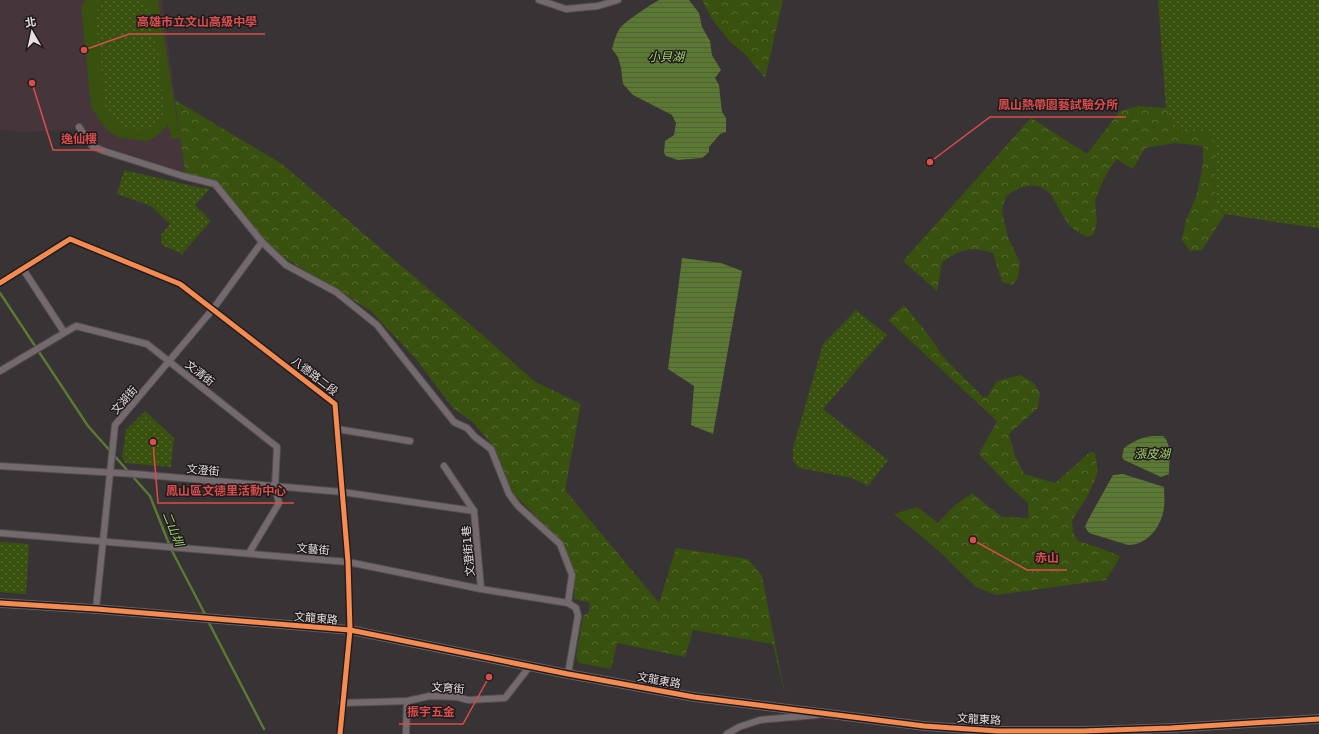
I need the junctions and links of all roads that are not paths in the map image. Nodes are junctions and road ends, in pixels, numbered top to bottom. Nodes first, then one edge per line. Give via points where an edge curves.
1 (539, 0) edge
2 (618, 0) edge
3 (79, 127) dead end
4 (262, 242) junction
5 (23, 269) junction
6 (0, 283) edge
7 (213, 309) junction
8 (64, 332) junction
9 (169, 362) junction
10 (0, 371) edge
11 (337, 429) junction
12 (410, 441) dead end
13 (0, 466) edge
14 (444, 466) dead end
15 (111, 473) junction
16 (275, 486) junction
17 (342, 492) junction
18 (474, 511) junction
19 (0, 533) edge
20 (104, 541) junction
21 (249, 553) junction
22 (348, 562) junction
23 (481, 589) junction
24 (0, 603) edge
25 (568, 603) junction
26 (96, 609) junction
27 (350, 630) junction
28 (530, 666) junction
29 (568, 674) junction
30 (407, 701) junction
31 (342, 703) junction
32 (831, 714) junction
33 (1319, 720) edge
34 (928, 730) edge
35 (1170, 731) edge
36 (340, 734) edge
37 (406, 734) edge
38 (726, 734) edge

1 - 2 street via 566,9 598,6
3 - 4 street via 92,146 215,184
4 - 7 street, 文湖街
4 - 25 street via 286,265 336,292 377,325 454,422 467,428 491,449 509,494 518,506 560,544 572,575
5 - 6 street, 八德路二段
5 - 7 street, 八德路二段 via 70,239 180,284
5 - 8 street
7 - 9 street, 文湖街
7 - 11 street, 八德路二段 via 335,404
8 - 9 street, 文清街 via 76,326 147,344
8 - 10 street, 文清街
9 - 15 street, 文湖街 via 115,425
9 - 16 street, 文清街 via 277,447
11 - 12 street
11 - 17 street, 八德路二段
13 - 15 street, 文澄街
14 - 18 street
15 - 16 street, 文澄街
15 - 20 street, 文湖街
16 - 17 street, 文澄街
16 - 21 street, 文清街 via 279,504
17 - 18 street, 文澄街
17 - 22 street, 八德路二段
18 - 23 street, 文澄街1巷
19 - 20 street, 文藝街
20 - 21 street, 文藝街
20 - 26 street, 文湖街
21 - 22 street, 文藝街
22 - 23 street, 文藝街
22 - 27 street, 八德路二段
23 - 25 street, 文藝街
24 - 26 street, 文龍東路
25 - 29 street via 576,608 578,616
26 - 27 street, 文龍東路
27 - 28 street, 文龍東路
27 - 31 street, 八德路二段
28 - 29 street, 文龍東路
28 - 30 street, 文育街 via 505,698 468,700 430,696
29 - 32 street, 文龍東路 via 694,697
30 - 31 street
30 - 37 street
31 - 36 street, 八德路二段
32 - 34 street, 文龍東路
32 - 38 street via 760,720
33 - 35 street, 文龍東路
34 - 35 street, 文龍東路

